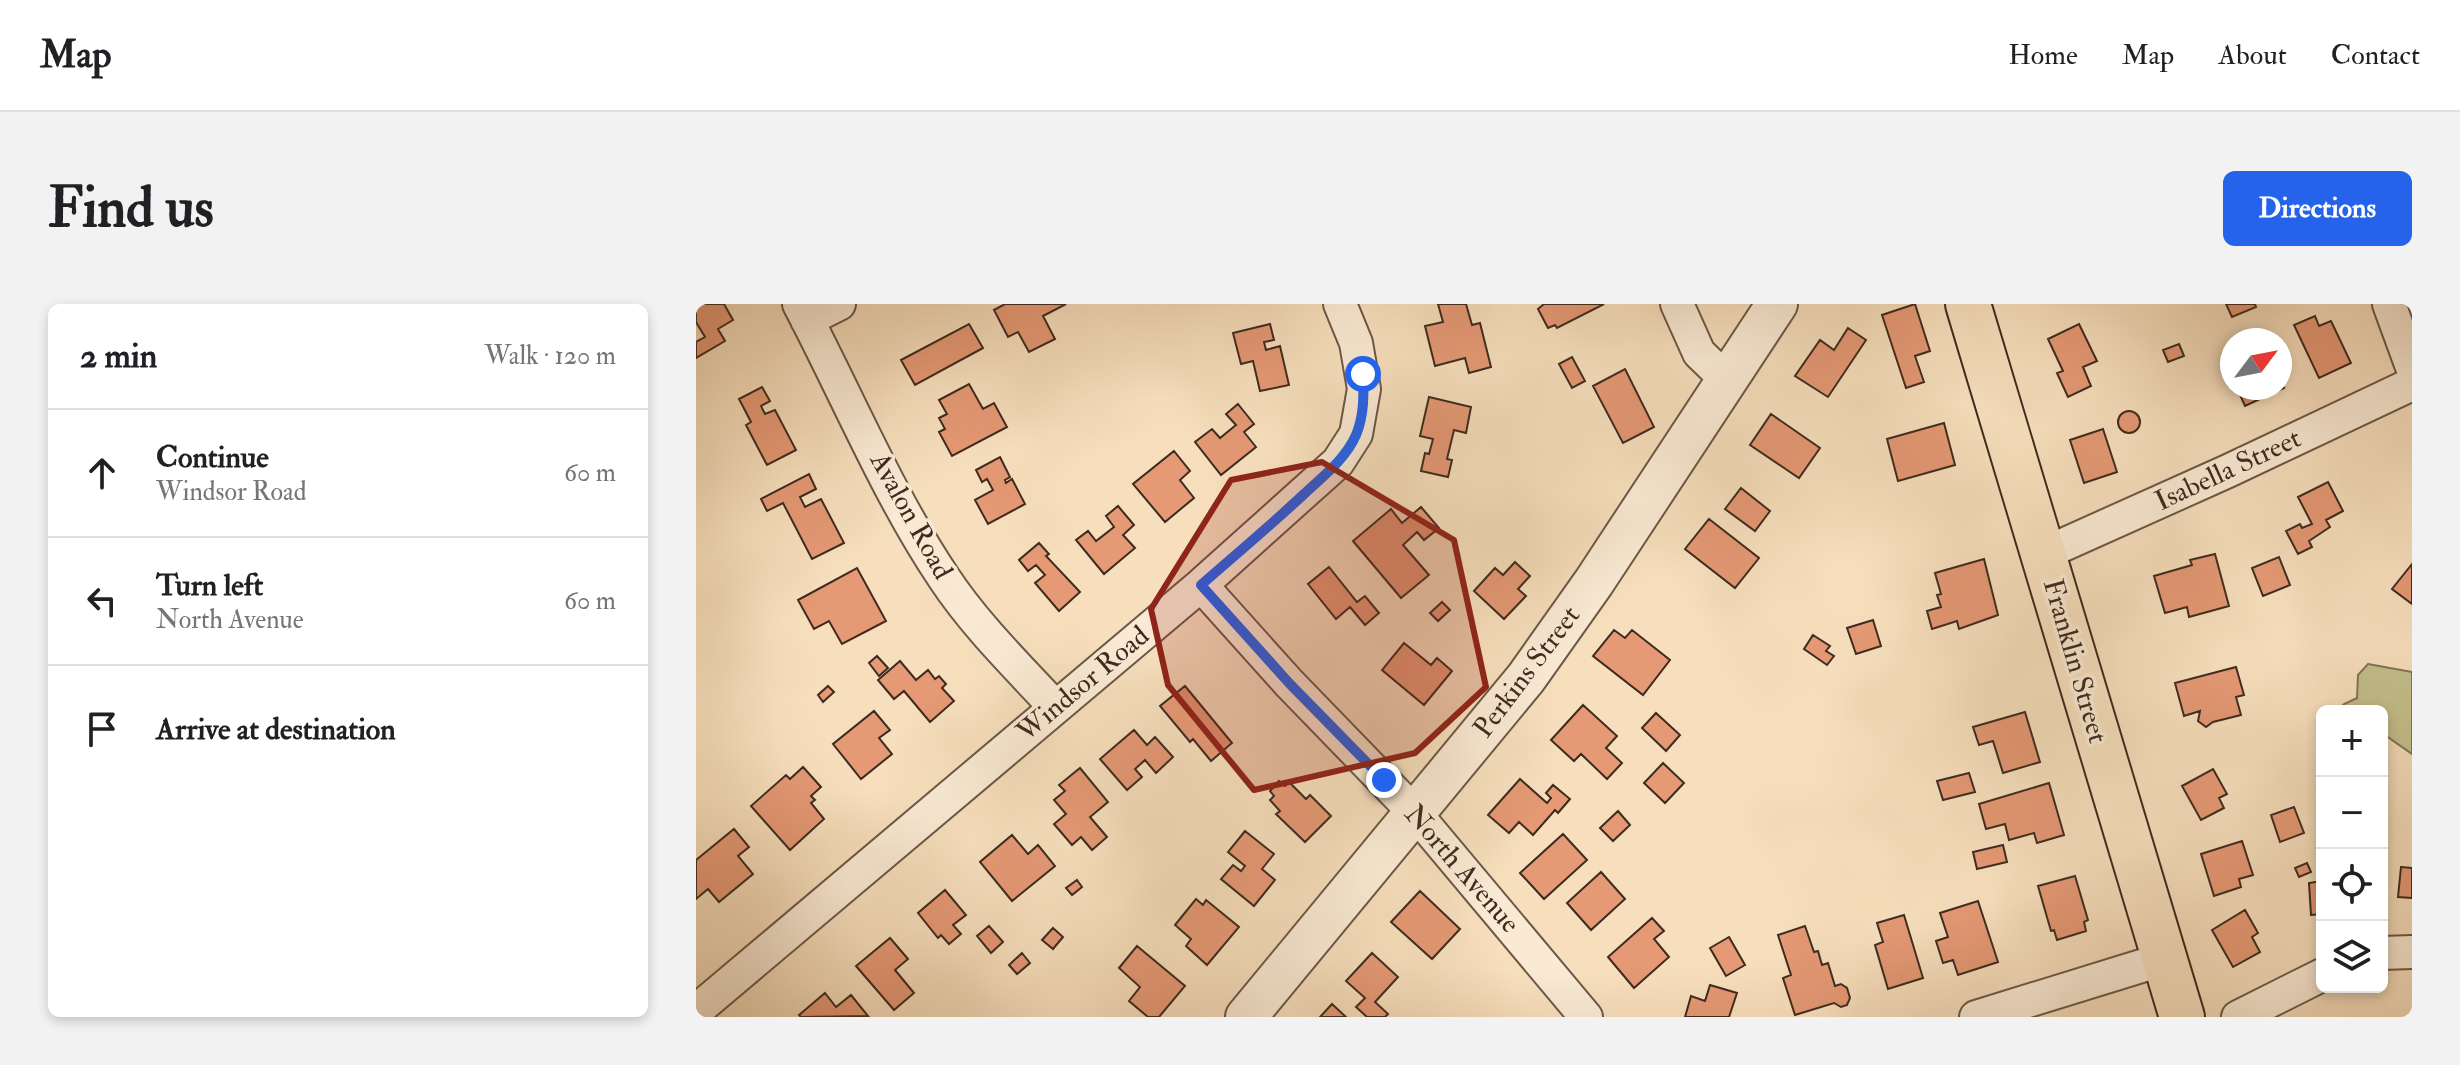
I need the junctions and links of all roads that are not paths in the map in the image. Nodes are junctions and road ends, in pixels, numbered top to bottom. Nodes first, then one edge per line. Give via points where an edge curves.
1 (839, 304) edge
2 (1340, 304) edge
3 (1677, 304) edge
4 (1777, 304) edge
5 (1968, 304) edge
6 (2389, 304) edge
7 (803, 312) edge
8 (2412, 367) edge
9 (1727, 380) junction
10 (2412, 384) edge
11 (2043, 554) junction
12 (1201, 585) junction
13 (1055, 707) junction
14 (1415, 813) junction
15 (2412, 952) edge
16 (2388, 953) edge
17 (2164, 959) junction
18 (2316, 978) edge
19 (696, 1011) edge
20 (1246, 1017) edge
21 (1586, 1017) edge
22 (1976, 1017) edge
23 (2182, 1017) edge
24 (2238, 1017) edge

1 - 7 street
2 - 12 street, Windsor Road via 1363,374 1364,404 1356,434 1330,470
3 - 9 street via 1699,353
4 - 9 street, Perkins Street
5 - 11 main road, Franklin Street
6 - 8 street
7 - 13 street, Avalon Road via 935,564
9 - 14 street, Perkins Street via 1534,667
10 - 11 street, Isabella Street
11 - 17 main road, Franklin Street
12 - 13 street, Windsor Road
12 - 14 street, North Avenue
13 - 19 street, Windsor Road
14 - 20 street, Perkins Street
14 - 21 street, North Avenue
15 - 16 street
17 - 22 street
17 - 23 main road, Franklin Street
18 - 24 street

